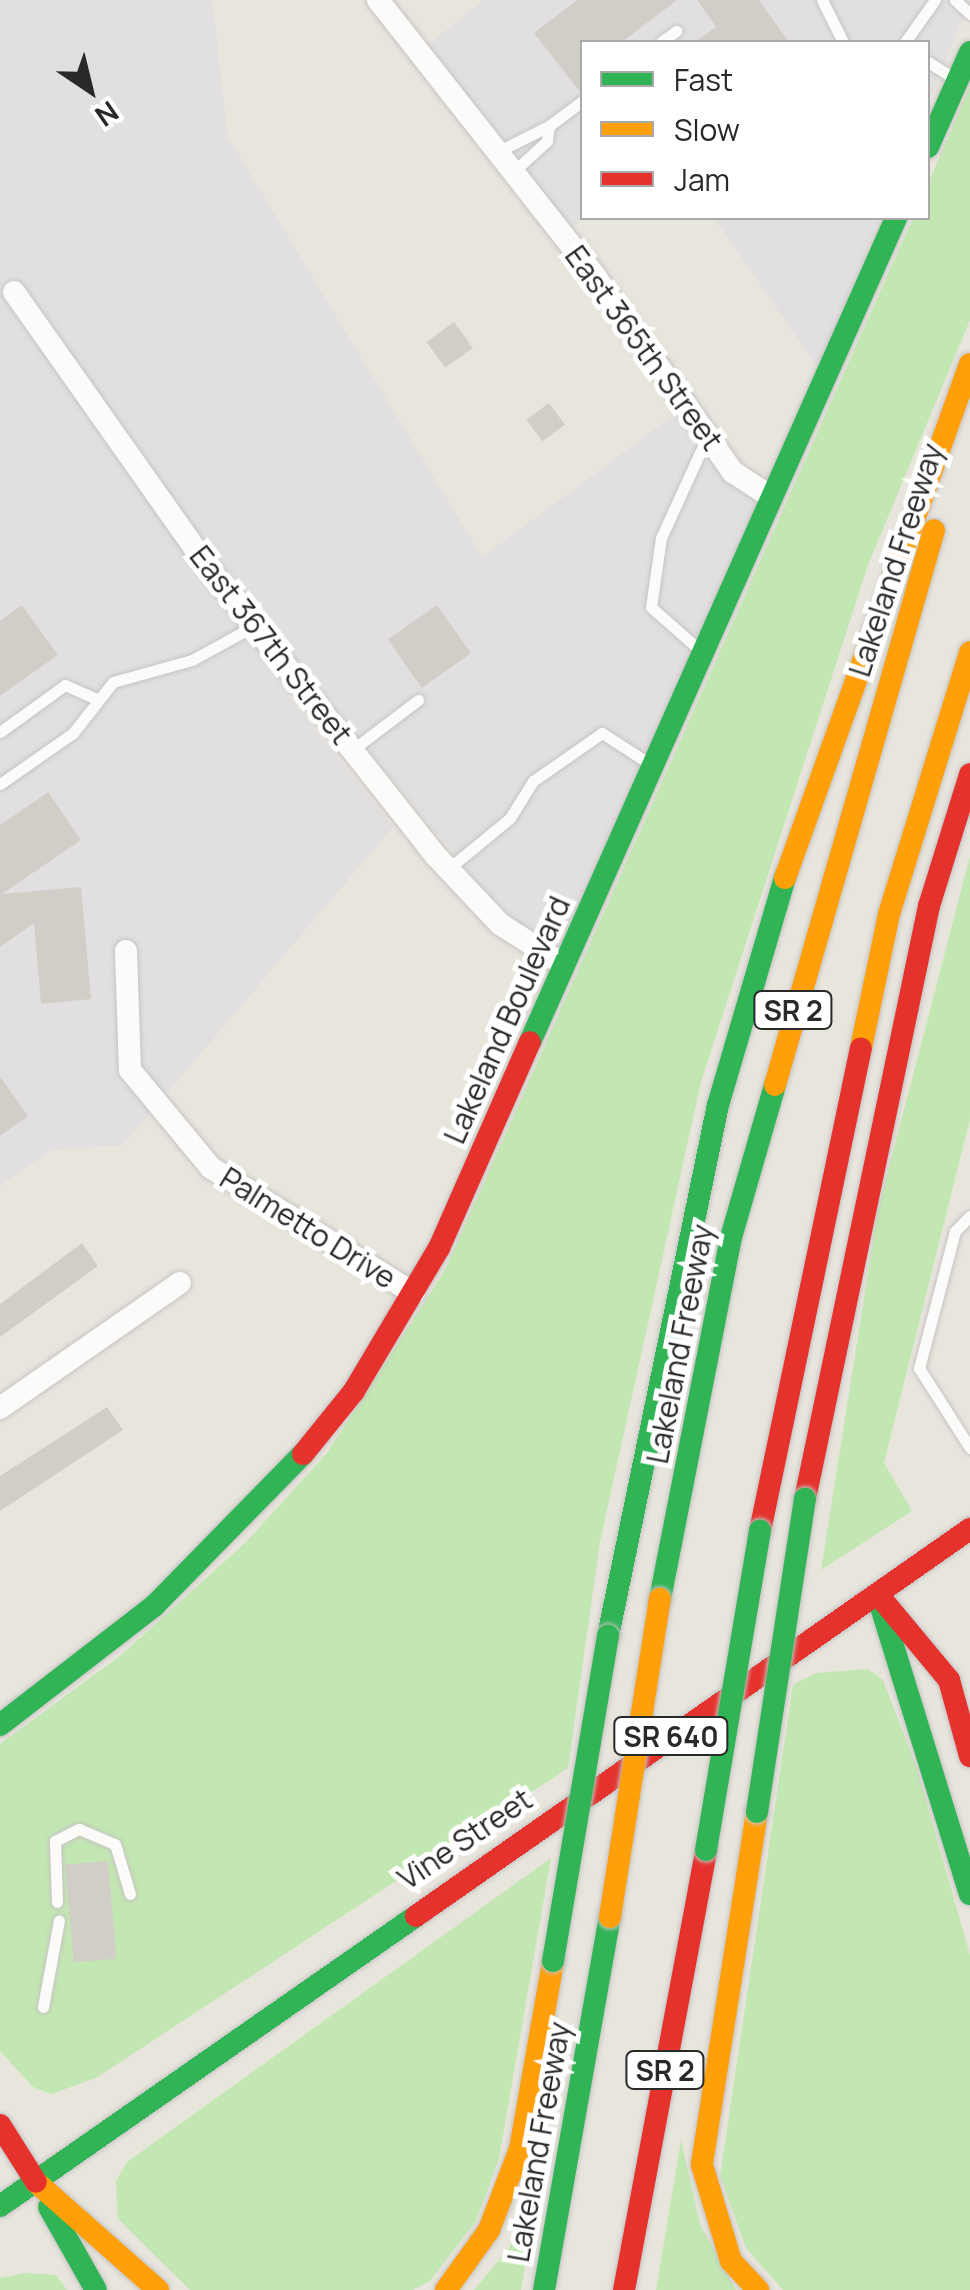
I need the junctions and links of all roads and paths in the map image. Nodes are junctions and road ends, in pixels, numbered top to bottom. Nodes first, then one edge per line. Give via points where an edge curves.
1 (378, 0) edge
2 (822, 0) edge
3 (936, 0) edge
4 (955, 0) edge
5 (970, 14) edge
6 (676, 31) dead end
7 (664, 40) edge
8 (843, 40) edge
9 (906, 40) edge
10 (970, 52) edge
11 (930, 63) edge
12 (958, 80) junction
13 (580, 103) edge
14 (549, 126) junction
15 (930, 143) edge
16 (497, 152) junction
17 (513, 172) junction
18 (895, 220) edge
19 (7, 286) edge
20 (970, 364) edge
21 (970, 433) edge
22 (708, 436) junction
23 (771, 497) junction
24 (254, 626) junction
25 (703, 652) junction
26 (970, 652) edge
27 (98, 700) junction
28 (418, 700) dead end
29 (0, 732) edge
30 (352, 750) junction
31 (653, 766) junction
32 (970, 774) edge
33 (0, 784) edge
34 (448, 869) junction
35 (126, 951) dead end
36 (564, 965) junction
37 (970, 1216) edge
38 (180, 1282) dead end
39 (413, 1293) junction
40 (0, 1408) edge
41 (969, 1444) edge
42 (970, 1529) edge
43 (877, 1594) junction
44 (0, 1724) edge
45 (970, 1756) edge
46 (130, 1894) dead end
47 (970, 1894) edge
48 (57, 1902) dead end
49 (59, 1920) dead end
50 (42, 2007) dead end
51 (0, 2125) edge
52 (36, 2182) junction
53 (0, 2206) edge
54 (96, 2290) edge
55 (158, 2290) edge
56 (446, 2290) edge
57 (544, 2290) edge
58 (624, 2290) edge
59 (758, 2290) edge

1 - 16 street, East 365th Street
2 - 8 lane
3 - 9 lane
4 - 5 lane
6 - 7 lane
10 - 12 main road
11 - 12 lane
12 - 15 main road
13 - 14 lane
14 - 16 lane
14 - 17 lane via 547,141
16 - 17 street, East 365th Street
17 - 22 street, East 365th Street
18 - 23 main road, Lakeland Boulevard
19 - 24 street, East 367th Street
20 - 56 main road, bridge via 799,830 724,1086 608,1636 520,2148 490,2230
21 - 57 main road, Lakeland Freeway / SR 2, bridge via 919,571 730,1241 660,1599
22 - 23 street, East 365th Street via 733,472
22 - 25 lane via 660,538 651,607
23 - 25 main road, Lakeland Boulevard
24 - 27 lane via 192,660 113,682
24 - 30 street, East 367th Street
25 - 31 main road, Lakeland Boulevard
26 - 58 main road, SR 2, bridge via 889,914 760,1530
27 - 29 lane via 65,686
27 - 33 lane via 73,732
28 - 30 lane
30 - 34 street, East 367th Street
31 - 34 lane via 602,733 533,780 510,818
31 - 36 main road, Lakeland Boulevard
32 - 59 main road, bridge via 929,906 806,1499 702,2165 730,2262
34 - 36 street, East 367th Street via 500,924
35 - 39 street, Palmetto Drive via 130,1070 212,1168
36 - 39 main road, Lakeland Boulevard
37 - 41 lane via 955,1231 919,1368
38 - 40 street
39 - 44 main road, Lakeland Boulevard via 354,1391 258,1508 154,1606
42 - 43 main road, Vine Street / SR 640
43 - 45 main road via 949,1680
43 - 47 main road
43 - 52 main road, Vine Street / SR 640
46 - 48 lane via 116,1844 79,1829 54,1842
49 - 50 lane
51 - 52 main road
52 - 53 main road, Vine Street / SR 640
52 - 54 main road
52 - 55 main road

